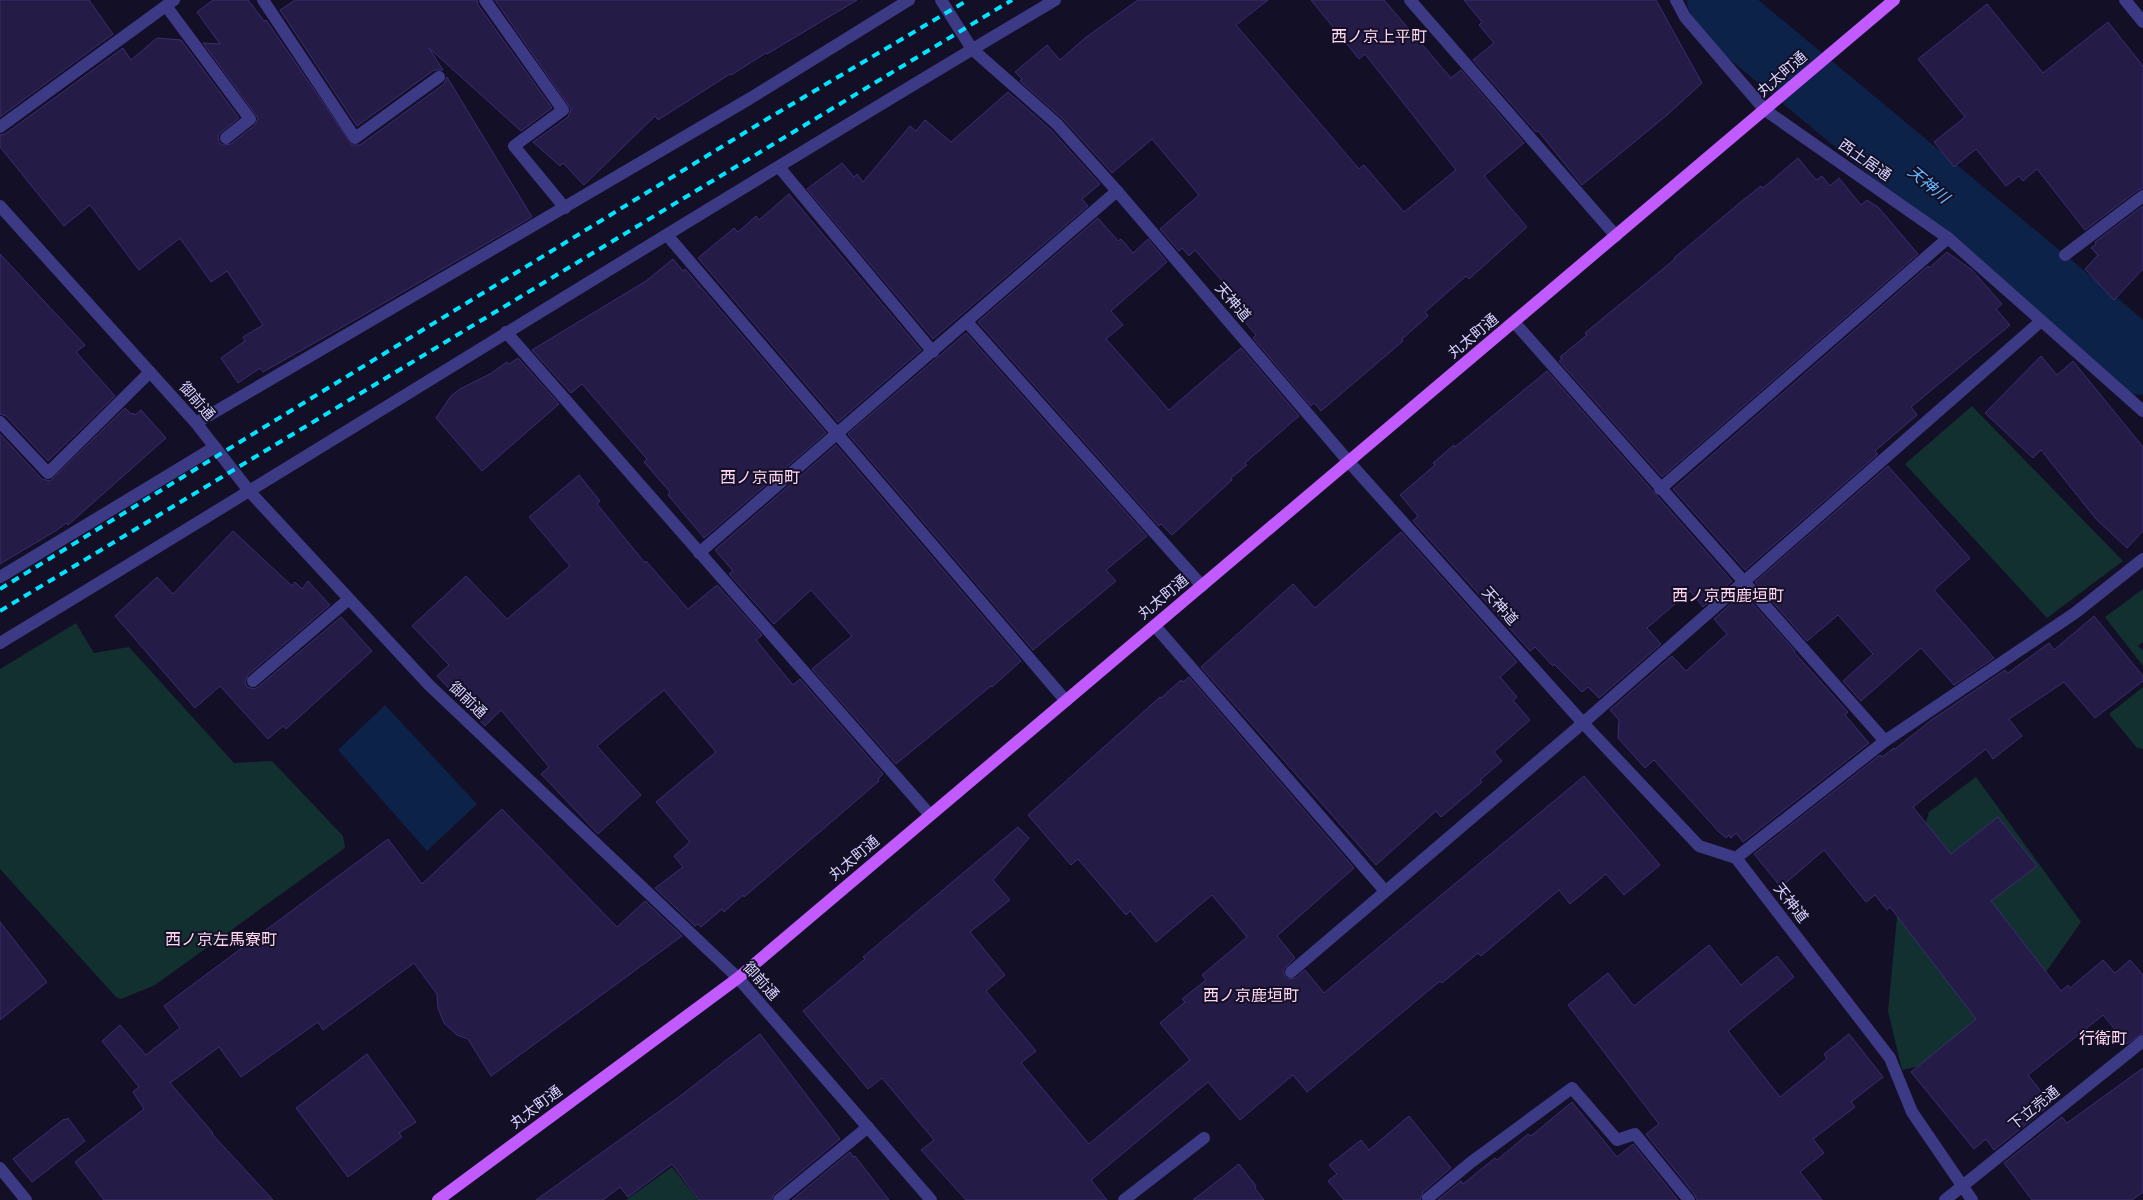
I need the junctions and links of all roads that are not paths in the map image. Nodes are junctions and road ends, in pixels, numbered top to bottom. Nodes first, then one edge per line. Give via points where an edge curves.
1 (263, 0) edge
2 (485, 0) edge
3 (909, 0) edge
4 (941, 0) edge
5 (1055, 0) edge
6 (1410, 0) edge
7 (1676, 0) edge
8 (1894, 0) edge
9 (2125, 0) edge
10 (170, 3) edge
11 (2143, 22) edge
12 (972, 50) junction
13 (439, 77) dead end
14 (1765, 110) junction
15 (0, 127) edge
16 (226, 138) dead end
17 (779, 167) junction
18 (1118, 191) junction
19 (2143, 196) edge
20 (565, 208) junction
21 (1, 209) edge
22 (667, 235) junction
23 (1616, 236) junction
24 (1948, 238) junction
25 (2065, 255) dead end
26 (2041, 321) junction
27 (967, 322) junction
28 (1514, 322) junction
29 (506, 332) junction
30 (932, 352) junction
31 (150, 372) junction
32 (2143, 412) edge
33 (0, 422) edge
34 (196, 423) junction
35 (838, 434) junction
36 (215, 447) junction
37 (1349, 462) junction
38 (1660, 489) junction
39 (250, 492) junction
40 (699, 553) junction
41 (2143, 559) edge
42 (0, 577) edge
43 (1744, 583) junction
44 (1202, 586) junction
45 (349, 599) junction
46 (1155, 626) junction
47 (0, 644) edge
48 (253, 681) dead end
49 (1066, 701) junction
50 (1583, 723) junction
51 (1885, 741) junction
52 (930, 816) junction
53 (1736, 858) junction
54 (1385, 891) junction
55 (1292, 972) dead end
56 (738, 978) junction
57 (2143, 1041) edge
58 (868, 1127) junction
59 (1204, 1138) dead end
60 (0, 1168) edge
61 (1961, 1187) junction
62 (26, 1200) edge
63 (438, 1200) edge
64 (779, 1200) edge
65 (931, 1200) edge
66 (1124, 1200) edge
67 (1429, 1200) edge
68 (1690, 1200) edge
69 (1945, 1200) edge
70 (1972, 1200) edge

1 - 13 street via 355,138
2 - 20 street via 563,110 514,146
3 - 20 street
4 - 12 street, 天神道
5 - 12 street
6 - 23 street
7 - 14 street, 西土居通 via 1685,16
8 - 14 main road, 丸太町通
9 - 11 street
10 - 15 street
10 - 16 street via 250,119
12 - 17 street
12 - 18 street, 天神道 via 1057,124
14 - 23 main road, 丸太町通
14 - 24 street, 西土居通
17 - 22 street
17 - 30 street
18 - 27 street
18 - 37 street, 天神道
19 - 25 street
20 - 34 street
21 - 31 street, 御前通
22 - 29 street
22 - 35 street
23 - 28 main road, 丸太町通
24 - 26 street, 西土居通
24 - 38 street
26 - 32 street, 西土居通
26 - 43 street
27 - 30 street
27 - 44 street
28 - 37 main road, 丸太町通
28 - 38 street
29 - 39 street
29 - 40 street
30 - 35 street
31 - 33 street via 48,473
31 - 34 street, 御前通
34 - 36 street, 御前通
35 - 40 street
35 - 49 street
36 - 39 street, 御前通
36 - 42 street
37 - 44 main road, 丸太町通
37 - 50 street, 天神道
38 - 43 street
39 - 45 street, 御前通
39 - 47 street
40 - 52 street
41 - 51 street via 2075,613
43 - 50 street
43 - 51 street
44 - 46 main road, 丸太町通
45 - 48 street
45 - 56 street, 御前通 via 429,685
46 - 49 main road, 丸太町通
46 - 54 street
49 - 52 main road, 丸太町通
50 - 53 street, 天神道 via 1699,846
50 - 54 street
51 - 53 street
52 - 56 main road, 丸太町通
53 - 61 street, 天神道 via 1890,1058 1912,1112
54 - 55 street
56 - 58 street, 御前通
56 - 63 main road, 丸太町通
57 - 61 street, 下立売通
58 - 64 street
58 - 65 street, 御前通
59 - 66 street
60 - 62 street
61 - 69 street, 下立売通
61 - 70 street, 天神道
67 - 68 street via 1470,1163 1572,1088 1617,1140 1635,1134

